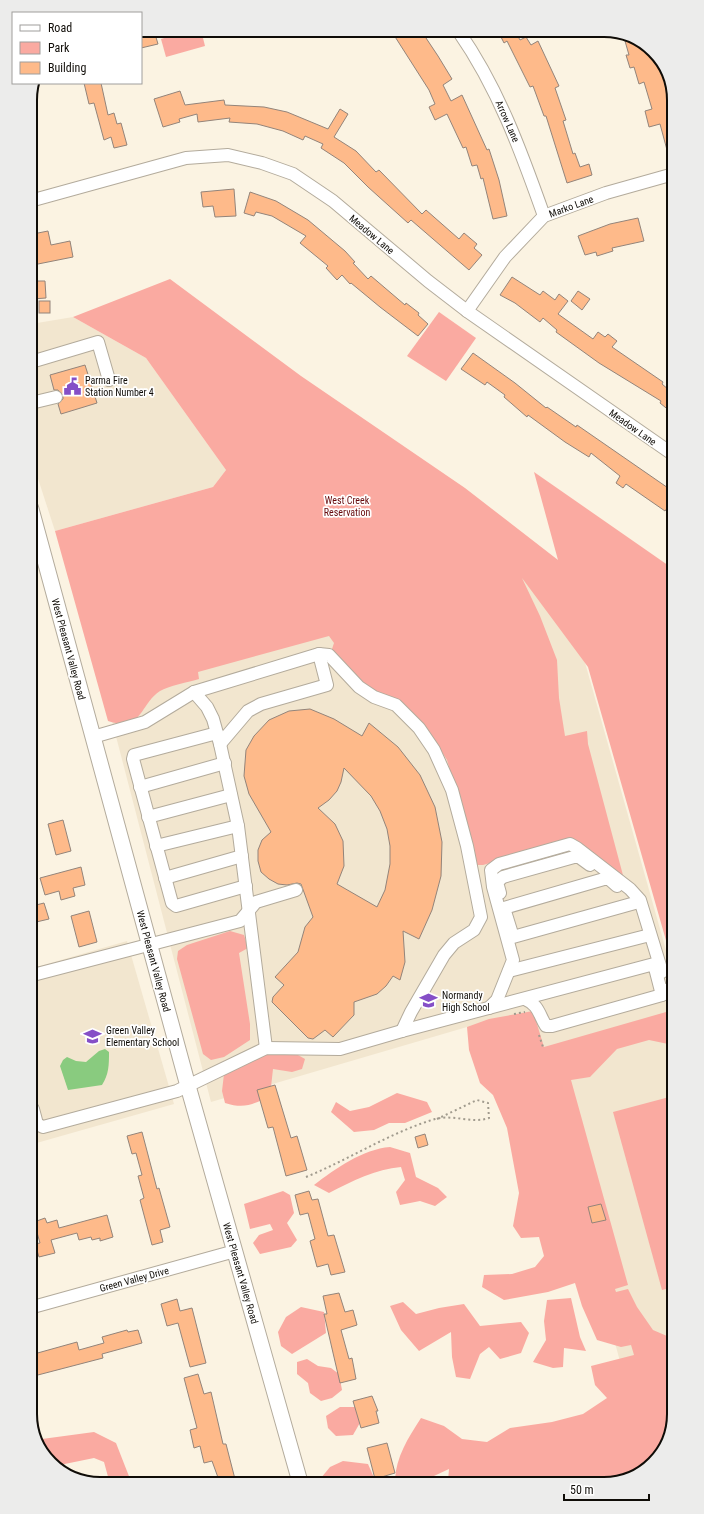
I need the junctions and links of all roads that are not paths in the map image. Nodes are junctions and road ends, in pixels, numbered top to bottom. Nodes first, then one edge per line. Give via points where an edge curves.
1 (462, 37) edge
2 (667, 176) edge
3 (37, 199) edge
4 (544, 216) junction
5 (467, 311) junction
6 (37, 360) edge
7 (109, 380) dead end
8 (56, 397) dead end
9 (37, 402) edge
10 (667, 450) edge
11 (37, 531) edge
12 (319, 654) junction
13 (194, 692) junction
14 (217, 732) junction
15 (93, 737) junction
16 (220, 744) junction
17 (225, 763) junction
18 (140, 787) junction
19 (231, 795) junction
20 (148, 816) junction
21 (238, 826) junction
22 (156, 846) junction
23 (242, 856) junction
24 (165, 878) junction
25 (609, 879) junction
26 (246, 886) junction
27 (296, 890) dead end
28 (635, 903) junction
29 (504, 908) junction
30 (248, 912) junction
31 (646, 936) junction
32 (149, 944) junction
33 (654, 964) junction
34 (509, 971) junction
35 (37, 974) edge
36 (662, 995) junction
37 (526, 999) junction
38 (489, 1008) junction
39 (402, 1031) junction
40 (266, 1048) junction
41 (188, 1086) junction
42 (37, 1126) edge
43 (236, 1251) junction
44 (37, 1306) edge
45 (299, 1477) edge

1 - 4 street, Arrow Lane via 500,101
2 - 4 street, Marko Lane via 606,193
3 - 5 street, Meadow Lane via 186,158 228,155 262,162 293,174 333,201
4 - 5 street, Marko Lane via 505,257
5 - 10 street, Meadow Lane
6 - 7 street via 98,342
8 - 9 street
11 - 15 main road, West Pleasant Valley Road
12 - 13 street
12 - 16 street via 327,685 261,704 248,711
12 - 39 street via 329,655 359,687 374,697 396,705 419,728 434,750 452,790 467,846 481,917 474,930 454,943 444,955
13 - 14 street via 207,707
13 - 15 street via 145,722
14 - 16 street
14 - 18 street via 134,755
15 - 32 main road, West Pleasant Valley Road
16 - 17 street
17 - 18 street
17 - 19 street
18 - 20 street
19 - 20 street
19 - 21 street
20 - 22 street
21 - 22 street
21 - 23 street
22 - 24 street
23 - 24 street
23 - 26 street
24 - 26 street via 172,904 176,906
25 - 28 street
25 - 29 street
25 - 29 street via 586,862 574,857 500,879 497,884
26 - 30 street
27 - 30 street via 256,902
28 - 29 street via 512,937
28 - 31 street
30 - 32 street via 240,921
30 - 40 street
31 - 33 street
31 - 34 street
32 - 35 street
32 - 41 main road, West Pleasant Valley Road
33 - 36 street
33 - 37 street
34 - 36 street via 514,960 493,887 491,870 499,864 570,844 612,875 640,900 665,982 666,992
34 - 38 street via 497,1000
36 - 37 street via 552,1026 546,1026 540,1011
37 - 38 street
38 - 39 street
39 - 40 street via 340,1049
40 - 41 street
41 - 42 street via 43,1127
41 - 43 main road, West Pleasant Valley Road
43 - 44 street, Green Valley Drive
43 - 45 main road, West Pleasant Valley Road

